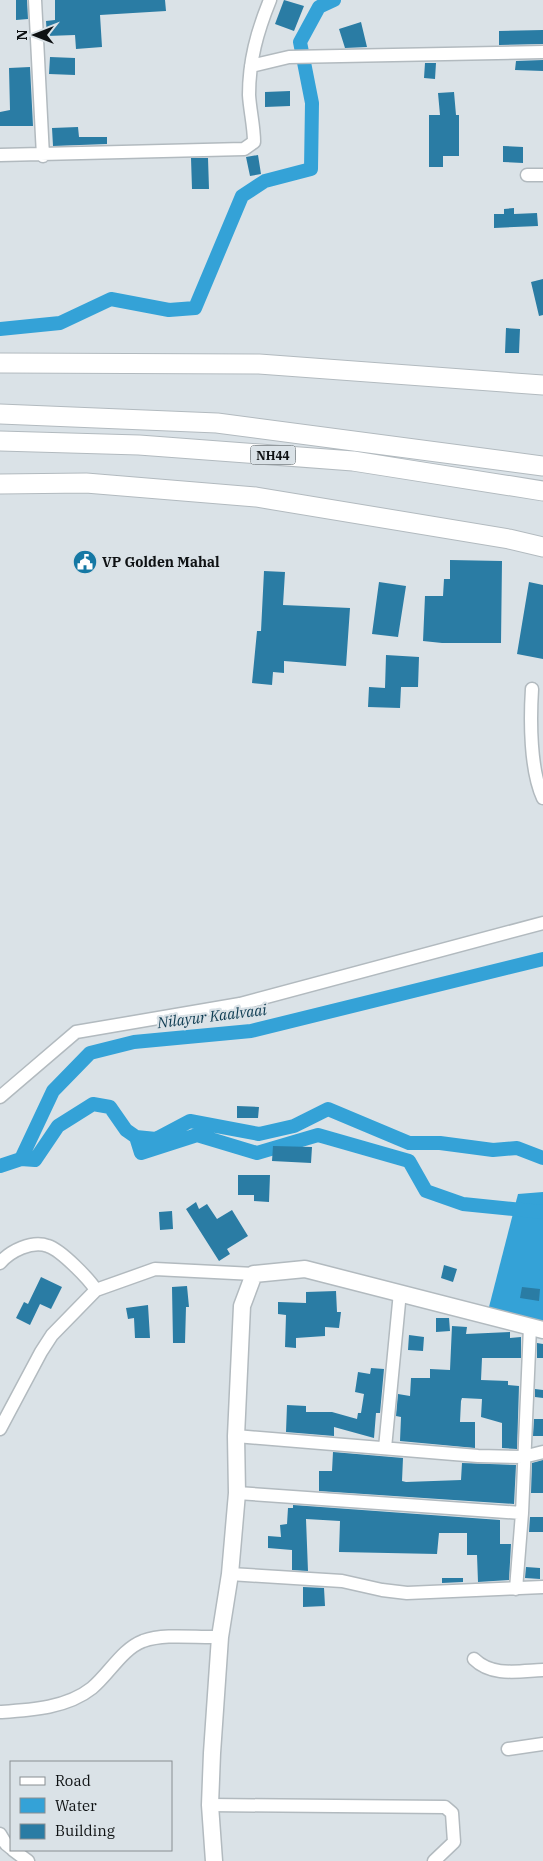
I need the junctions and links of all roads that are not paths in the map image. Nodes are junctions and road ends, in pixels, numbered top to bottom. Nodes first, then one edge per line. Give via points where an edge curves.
1 (35, 0) edge
2 (270, 0) edge
3 (543, 52) edge
4 (251, 66) junction
5 (0, 155) edge
6 (43, 156) junction
7 (527, 175) dead end
8 (543, 175) edge
9 (0, 363) edge
10 (543, 385) edge
11 (0, 414) edge
12 (0, 441) edge
13 (543, 466) edge
14 (0, 484) edge
15 (543, 491) edge
16 (543, 548) edge
17 (532, 689) dead end
18 (543, 798) edge
19 (543, 923) edge
20 (0, 1097) edge
21 (0, 1263) edge
22 (254, 1274) junction
23 (96, 1290) junction
24 (400, 1292) junction
25 (537, 1328) edge
26 (0, 1429) edge
27 (236, 1436) junction
28 (385, 1448) junction
29 (543, 1452) edge
30 (523, 1457) junction
31 (237, 1493) junction
32 (522, 1513) junction
33 (230, 1574) junction
34 (543, 1587) edge
35 (516, 1589) junction
36 (220, 1637) junction
37 (474, 1659) dead end
38 (543, 1670) edge
39 (0, 1712) edge
40 (543, 1744) edge
41 (508, 1749) dead end
42 (210, 1805) junction
43 (0, 1834) edge
44 (10, 1847) edge
45 (15, 1851) edge
46 (28, 1861) edge
47 (214, 1861) edge
48 (434, 1861) edge

1 - 6 street
2 - 4 street via 257,32
3 - 4 street via 288,57
4 - 6 street via 249,97 254,142 250,147
5 - 6 street
7 - 8 street
9 - 10 highway via 259,364
11 - 13 highway, NH44 via 217,423
12 - 15 highway, NH44 via 139,445 354,461
14 - 16 highway via 86,483 256,497 510,539
17 - 18 street via 530,722 537,786
19 - 20 street via 240,1004 76,1032
21 - 23 street via 8,1254 29,1245 48,1246 87,1277
22 - 23 street via 155,1269
22 - 24 main road via 305,1269
22 - 27 main road via 242,1306
23 - 26 street via 46,1344
24 - 25 main road
24 - 28 street
25 - 30 street
27 - 28 street
27 - 31 main road
28 - 30 street
29 - 30 street
30 - 32 street
31 - 32 street
31 - 33 main road
32 - 35 street
33 - 35 street via 342,1580 407,1593
33 - 36 main road
34 - 35 street
36 - 39 street via 143,1641 129,1650 91,1688 67,1702
36 - 42 main road
37 - 38 street via 494,1671
40 - 41 street
42 - 47 main road
42 - 48 street via 445,1807 452,1813 454,1842
43 - 44 street
45 - 46 street

